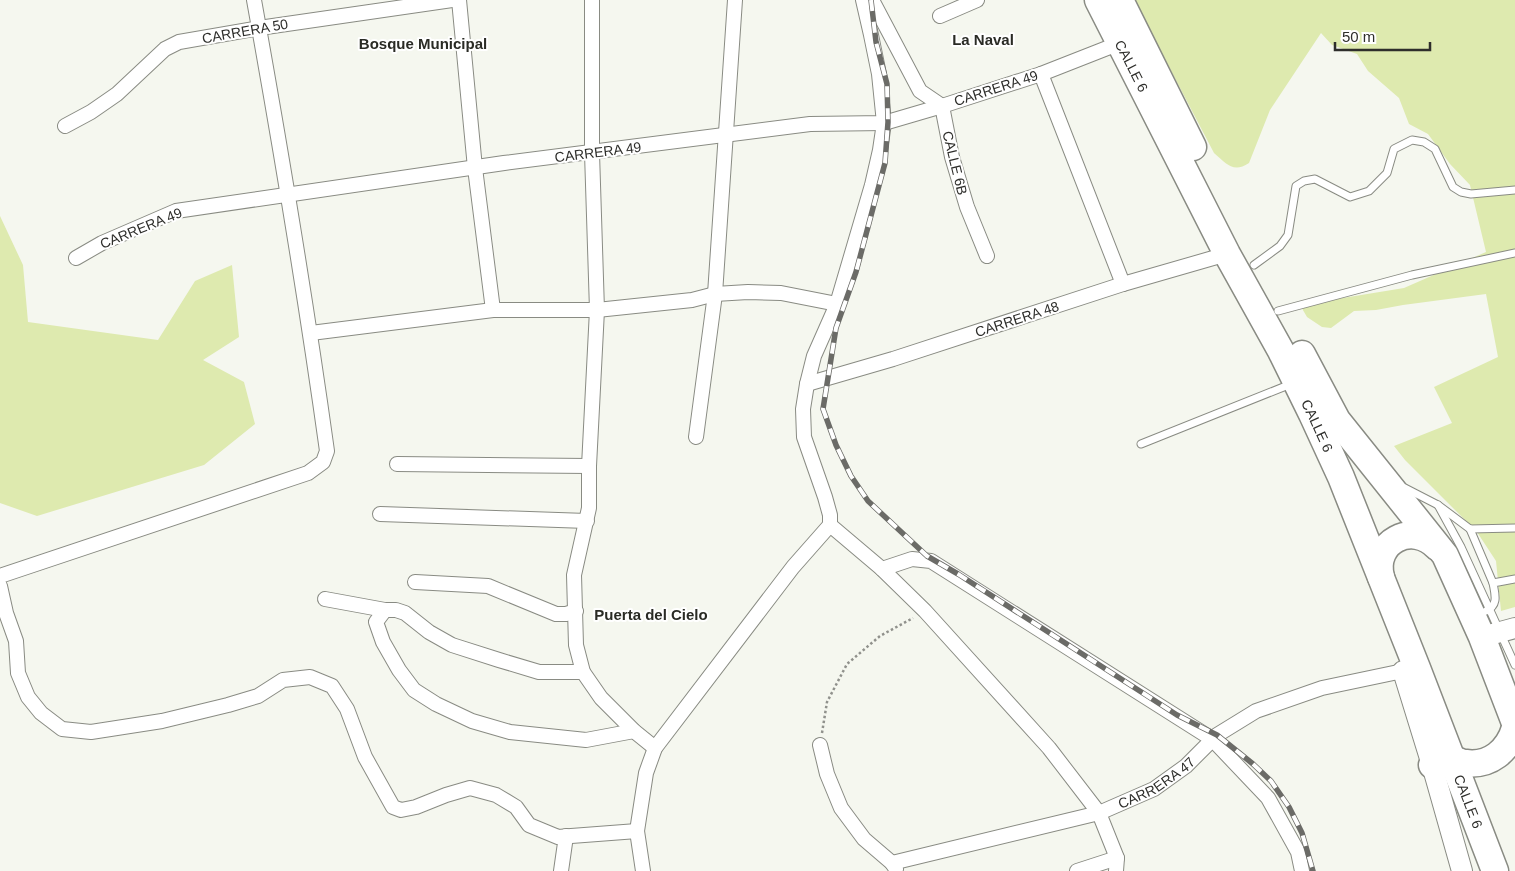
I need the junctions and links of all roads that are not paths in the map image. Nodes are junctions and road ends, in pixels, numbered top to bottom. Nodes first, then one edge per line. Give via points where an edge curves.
1 (254, 0) edge
2 (452, 0) edge
3 (458, 0) edge
4 (592, 0) edge
5 (735, 0) edge
6 (863, 0) edge
7 (872, 0) edge
8 (976, 0) edge
9 (1098, 0) edge
10 (1120, 0) edge
11 (940, 16) dead end
12 (259, 28) junction
13 (1120, 43) junction
14 (1041, 74) junction
15 (942, 106) junction
16 (884, 123) junction
17 (65, 126) dead end
18 (727, 136) junction
19 (592, 153) junction
20 (475, 168) junction
21 (1515, 190) edge
22 (289, 195) junction
23 (1515, 253) edge
24 (1227, 254) junction
25 (986, 256) dead end
26 (76, 258) dead end
27 (1254, 265) junction
28 (1123, 284) junction
29 (715, 294) junction
30 (837, 304) junction
31 (493, 310) junction
32 (597, 310) junction
33 (1278, 311) junction
34 (310, 333) junction
35 (1296, 382) junction
36 (807, 384) junction
37 (696, 437) dead end
38 (1140, 444) dead end
39 (397, 464) dead end
40 (589, 466) junction
41 (1382, 476) junction
42 (1438, 506) junction
43 (380, 514) dead end
44 (587, 520) junction
45 (830, 526) junction
46 (1515, 528) edge
47 (1470, 529) junction
48 (1445, 555) junction
49 (882, 568) junction
50 (0, 576) edge
51 (1515, 579) edge
52 (415, 582) dead end
53 (1382, 582) junction
54 (1493, 583) junction
55 (0, 586) edge
56 (325, 599) dead end
57 (385, 610) junction
58 (576, 611) junction
59 (1492, 624) edge
60 (1515, 665) edge
61 (1410, 669) junction
62 (584, 672) junction
63 (1515, 723) edge
64 (1515, 728) edge
65 (634, 731) junction
66 (1212, 739) junction
67 (820, 745) road end
68 (655, 748) junction
69 (1442, 762) junction
70 (1099, 813) junction
71 (637, 831) junction
72 (566, 836) junction
73 (1116, 865) edge
74 (895, 867) edge
75 (561, 871) edge
76 (643, 871) edge
77 (1077, 871) edge
78 (1302, 871) edge
79 (1462, 871) edge
80 (1495, 871) edge

1 - 12 street
2 - 12 street, CARRERA 50
3 - 20 street
4 - 19 street
5 - 18 street
6 - 16 street via 879,74
7 - 15 street via 920,91
8 - 11 street
9 - 13 highway, CALLE 6
10 - 27 highway, CALLE 6
12 - 17 street, CARRERA 50 via 179,42 165,49 117,94
12 - 22 street
13 - 14 street, CARRERA 49
13 - 24 highway, CALLE 6
14 - 15 street, CARRERA 49
14 - 28 street
15 - 16 street, CARRERA 49
15 - 25 street, CALLE 6B via 952,157
16 - 18 street, CARRERA 49 via 810,124
16 - 30 street via 872,185
18 - 19 street, CARRERA 49
18 - 29 street
19 - 20 street, CARRERA 49
19 - 32 street
20 - 22 street, CARRERA 49
20 - 31 street
21 - 27 lane via 1460,192 1453,186 1435,149 1424,142 1412,140 1394,149 1387,173 1369,191 1350,197 1315,179 1296,186 1288,234 1280,246
22 - 26 street, CARRERA 49 via 176,211 102,243
22 - 34 street
23 - 33 lane via 1412,275
24 - 28 street, CARRERA 48
24 - 35 highway, CALLE 6
27 - 33 highway, CALLE 6
28 - 36 street, CARRERA 48
29 - 30 street via 780,293
29 - 32 street via 692,300
29 - 37 street
30 - 36 street via 814,356
31 - 32 street
31 - 34 street
32 - 40 street
33 - 41 highway, CALLE 6 via 1337,420
34 - 50 street via 327,452 323,462 308,473
35 - 38 lane
35 - 53 highway, CALLE 6 via 1341,477
36 - 45 street via 803,409 804,437 825,496
39 - 40 street
40 - 44 street
41 - 42 lane
41 - 48 highway, CALLE 6
42 - 47 lane
42 - 59 lane via 1461,547
43 - 44 street
44 - 58 street via 574,575
45 - 49 street
45 - 68 street via 792,567
46 - 47 lane
47 - 54 lane
48 - 53 highway via 1425,537 1412,534 1399,537 1381,556
48 - 59 highway, CALLE 6
49 - 66 street via 912,558 931,561
49 - 70 street via 1049,748
51 - 54 lane
52 - 58 street via 488,586 556,614
53 - 61 highway, CALLE 6
54 - 59 lane via 1496,599
55 - 72 street via 16,641 18,673 28,697 41,713 62,728 91,732 162,721 258,696 283,680 310,677 332,686 347,709 365,757 393,808 416,807 470,788 496,795 516,807 529,825
56 - 57 street
57 - 62 street via 405,613 452,645 500,660 539,672
57 - 65 street via 376,622 383,642 414,690 436,704 472,721 510,732 586,740
58 - 62 street via 576,646
59 - 60 lane
59 - 63 highway, CALLE 6
61 - 66 street, CARRERA 47 via 1322,688 1256,711
61 - 69 highway, CALLE 6
62 - 65 street via 601,698
64 - 69 highway via 1512,739 1492,759 1479,763
65 - 68 street
66 - 70 street, CARRERA 47 via 1186,766 1154,789
66 - 78 street via 1268,798 1298,852
67 - 74 street via 827,774 842,808 864,839
68 - 71 street via 646,773
69 - 79 main road
69 - 80 highway, CALLE 6 via 1476,818
70 - 73 street
70 - 74 street, CARRERA 47
71 - 72 street
71 - 76 street
72 - 75 street
73 - 77 street

